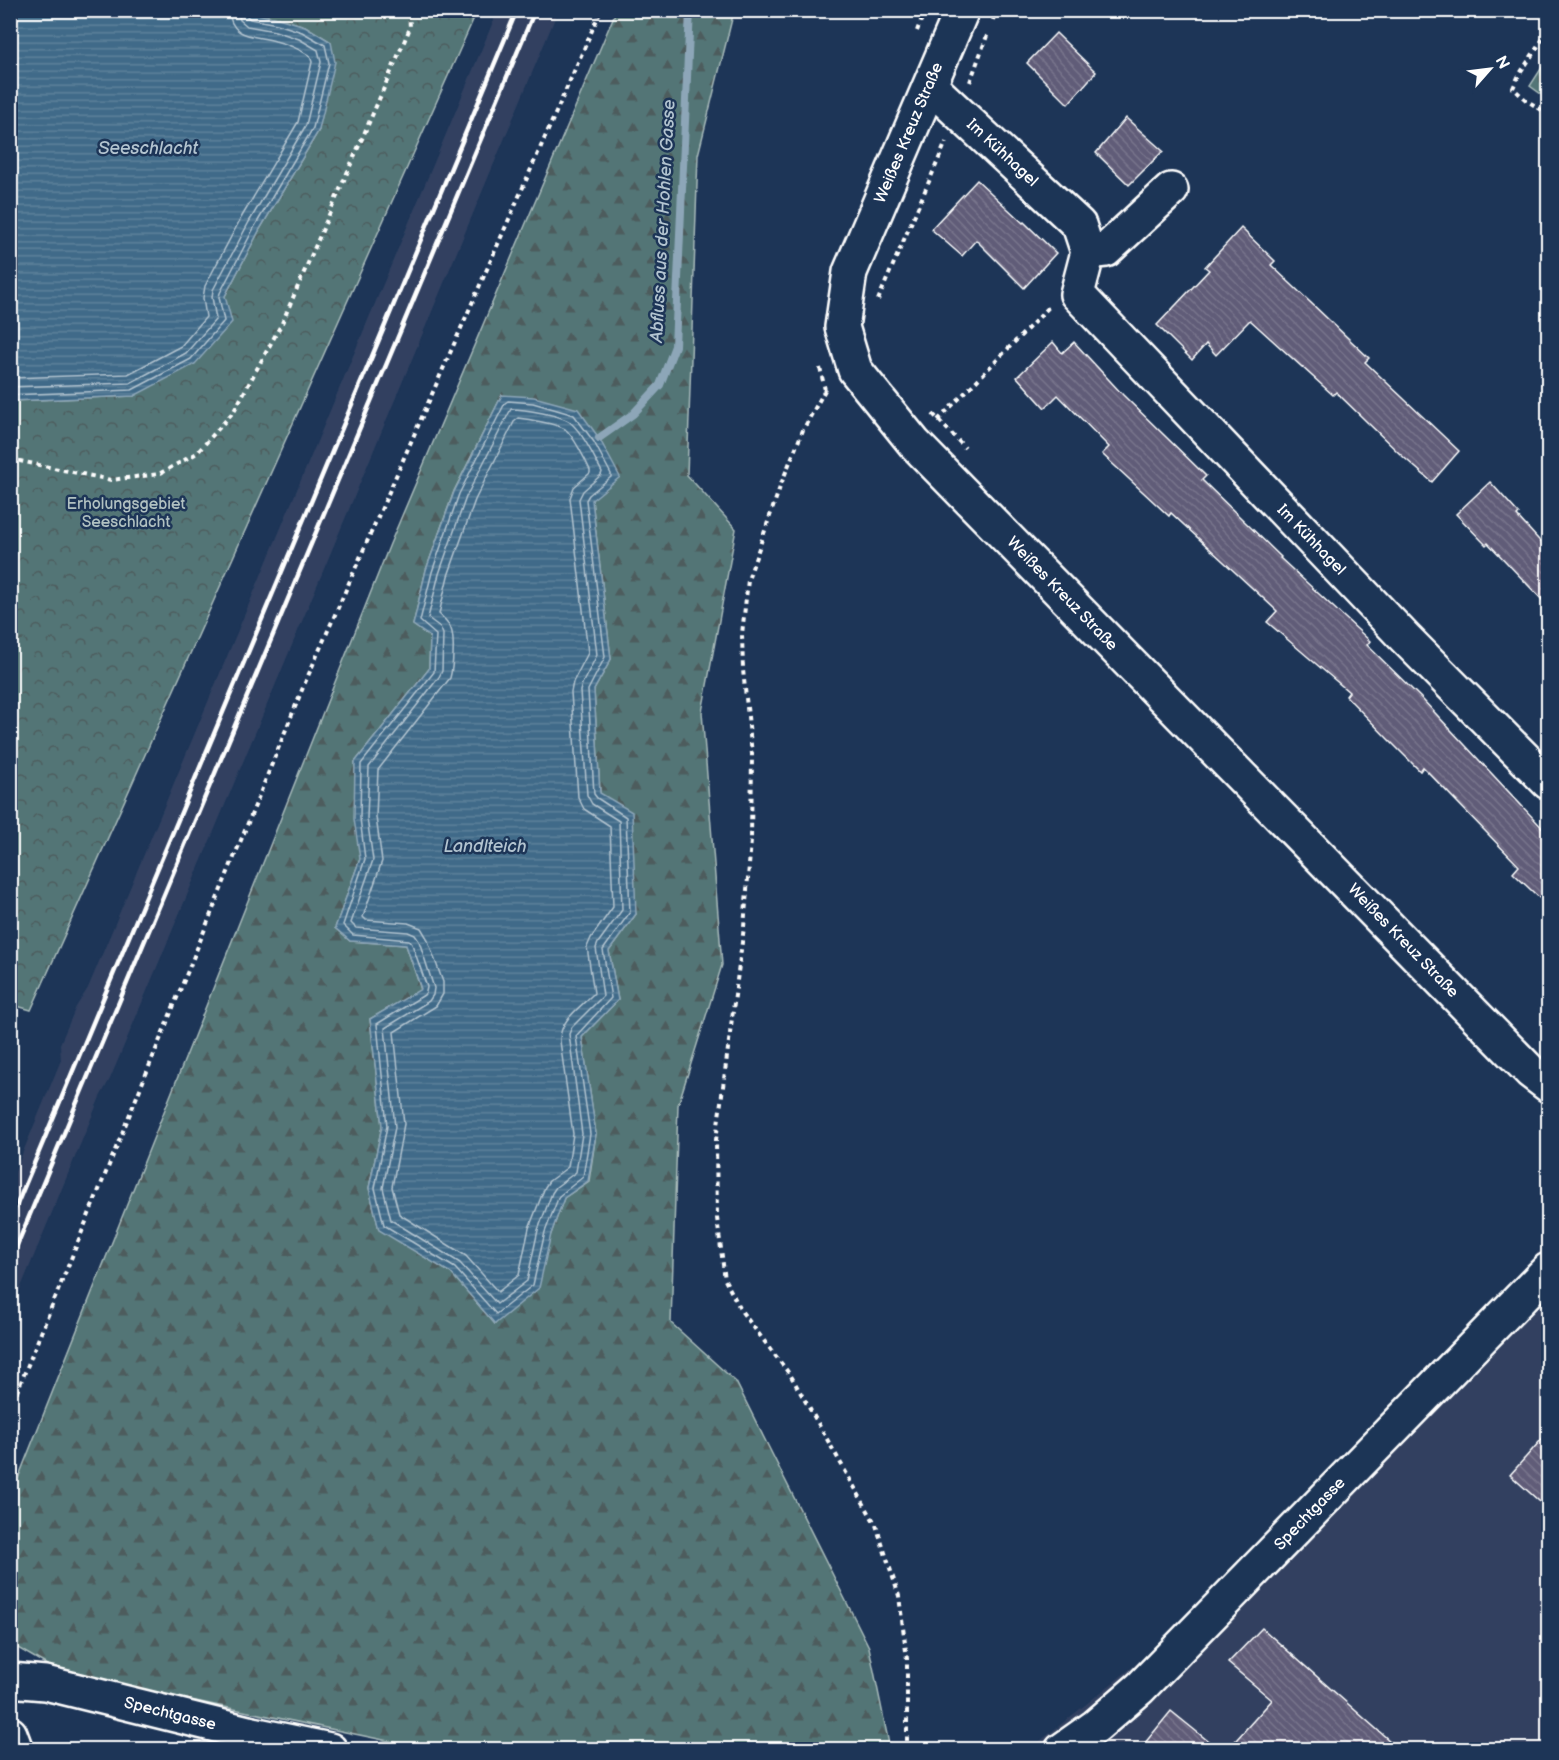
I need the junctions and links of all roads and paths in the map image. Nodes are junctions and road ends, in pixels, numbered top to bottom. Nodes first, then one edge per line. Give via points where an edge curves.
1 (409, 10) edge
2 (601, 10) edge
3 (962, 10) edge
4 (996, 10) edge
5 (992, 21) dead end
6 (989, 31) dead end
7 (1548, 31) edge
8 (930, 86) junction
9 (958, 112) junction
10 (1548, 114) edge
11 (1171, 189) dead end
12 (1088, 252) junction
13 (1077, 294) junction
14 (876, 304) dead end
15 (825, 390) dead end
16 (930, 411) dead end
17 (938, 420) junction
18 (971, 454) dead end
19 (10, 459) edge
20 (1548, 782) edge
21 (1548, 1085) edge
22 (1548, 1270) edge
23 (10, 1409) edge
24 (10, 1680) edge
25 (10, 1734) edge
26 (16, 1749) edge
27 (330, 1749) edge
28 (907, 1749) edge
29 (1062, 1749) edge

1 - 19 path via 410,28 282,323 234,411 204,445 159,474 111,480
2 - 23 path via 304,685
3 - 8 street, Weißes Kreuz Straße
4 - 5 path
6 - 9 path
7 - 10 path via 1513,88
8 - 9 street, Im Kühhagel
8 - 21 street, Weißes Kreuz Straße via 849,272 842,327 855,370 914,443 1522,1063
9 - 12 street, Im Kühhagel via 1079,225
9 - 14 path
11 - 12 street via 1106,250
12 - 13 street
13 - 17 path via 1056,301
13 - 20 street, Im Kühhagel via 1397,630
15 - 28 path via 781,484 748,580 742,670 752,754 752,841 716,1140 717,1218 725,1280 742,1312 791,1376 876,1525 899,1596 907,1659
16 - 17 path
17 - 18 path
22 - 29 street, Spechtgasse via 1148,1681
24 - 27 street, Spechtgasse via 62,1687
25 - 26 street

